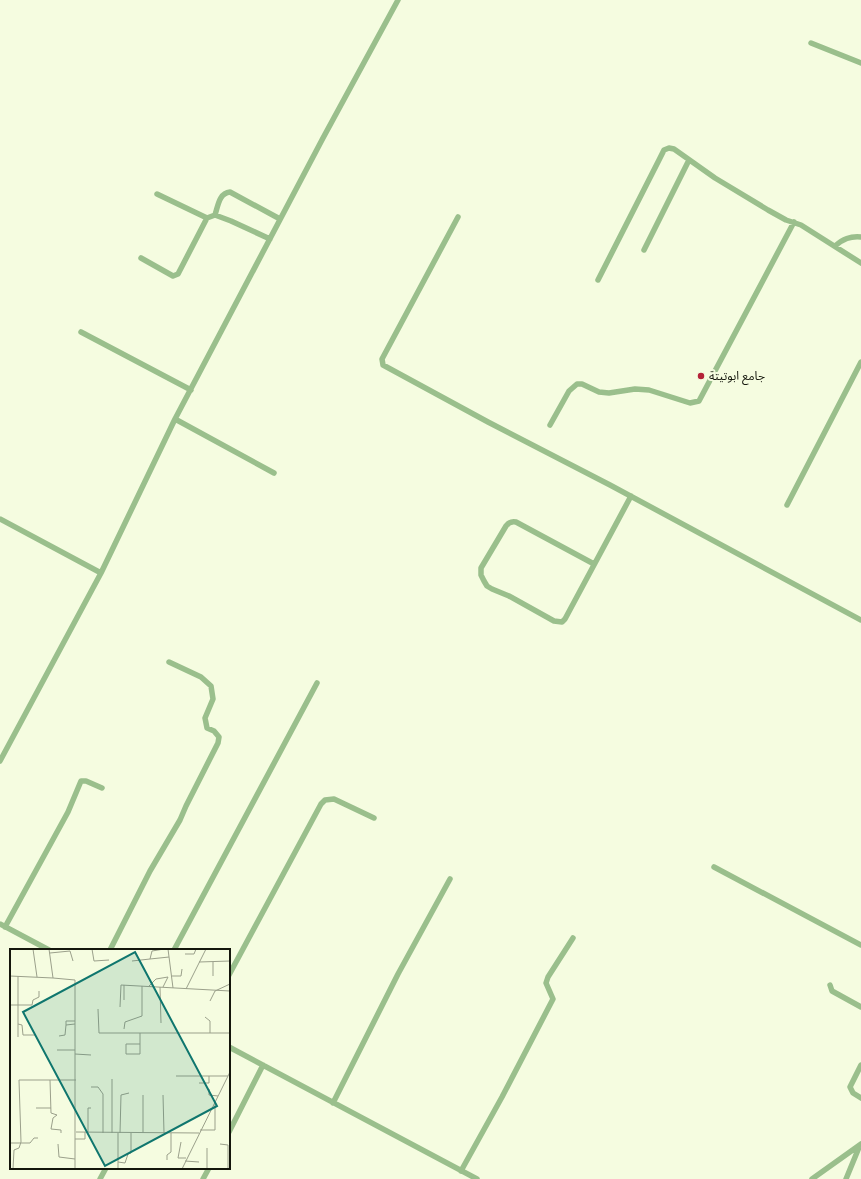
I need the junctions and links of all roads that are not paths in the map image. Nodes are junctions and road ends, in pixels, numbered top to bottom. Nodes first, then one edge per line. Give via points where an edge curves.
1 (398, 0) edge
2 (811, 43) dead end
3 (861, 63) edge
4 (689, 160) junction
5 (157, 194) dead end
6 (215, 215) junction
7 (458, 217) dead end
8 (207, 218) junction
9 (280, 219) junction
10 (794, 222) junction
11 (861, 237) edge
12 (270, 239) junction
13 (835, 246) junction
14 (644, 250) dead end
15 (141, 258) dead end
16 (861, 263) edge
17 (598, 280) dead end
18 (81, 332) dead end
19 (861, 362) edge
20 (191, 390) junction
21 (175, 419) junction
22 (550, 425) dead end
23 (274, 473) dead end
24 (632, 496) junction
25 (787, 504) dead end
26 (0, 519) edge
27 (594, 564) junction
28 (101, 573) junction
29 (861, 620) edge
30 (169, 662) dead end
31 (317, 683) dead end
32 (0, 761) edge
33 (102, 788) dead end
34 (374, 818) dead end
35 (714, 867) dead end
36 (450, 879) dead end
37 (3, 925) edge
38 (573, 938) dead end
39 (861, 945) edge
40 (47, 949) edge
41 (111, 949) edge
42 (175, 949) edge
43 (230, 973) edge
44 (830, 985) dead end
45 (861, 1007) edge
46 (230, 1048) edge
47 (861, 1065) edge
48 (263, 1066) junction
49 (861, 1098) edge
50 (333, 1103) junction
51 (230, 1130) edge
52 (861, 1144) edge
53 (105, 1169) edge
54 (208, 1169) edge
55 (461, 1171) junction
56 (100, 1179) edge
57 (202, 1179) edge
58 (477, 1179) edge
59 (812, 1179) edge
60 (846, 1179) edge

1 - 9 street
2 - 3 street
4 - 10 street via 768,210
4 - 14 street
4 - 17 street via 674,150 664,150
5 - 8 street
6 - 8 street
6 - 9 street via 222,196 230,192
6 - 12 street
7 - 24 street via 382,359 383,365
8 - 15 street via 178,274 174,276
9 - 12 street
10 - 13 street
10 - 22 street via 699,401 690,403 649,390 599,392 577,384 569,391
11 - 13 street via 844,239
12 - 20 street
13 - 16 street
18 - 20 street
19 - 25 street
20 - 21 street
21 - 23 street
21 - 28 street
24 - 27 street
24 - 29 street
26 - 28 street
27 - 27 street via 562,622 554,621 492,589 487,586 481,575 481,568 506,526 513,521
28 - 32 street
30 - 41 street via 201,677 211,686 213,699 205,718 207,728 219,737 218,743
31 - 42 street
33 - 37 street via 81,781 68,812
34 - 43 street via 334,799 325,800 321,804
35 - 39 street
36 - 50 street via 398,974
37 - 40 street
38 - 55 street via 548,977 546,984 553,998
44 - 45 street via 832,991
46 - 48 street
47 - 49 street via 850,1087
48 - 50 street
48 - 51 street
50 - 55 street
52 - 59 street
52 - 60 street
53 - 56 street
54 - 57 street
55 - 58 street

